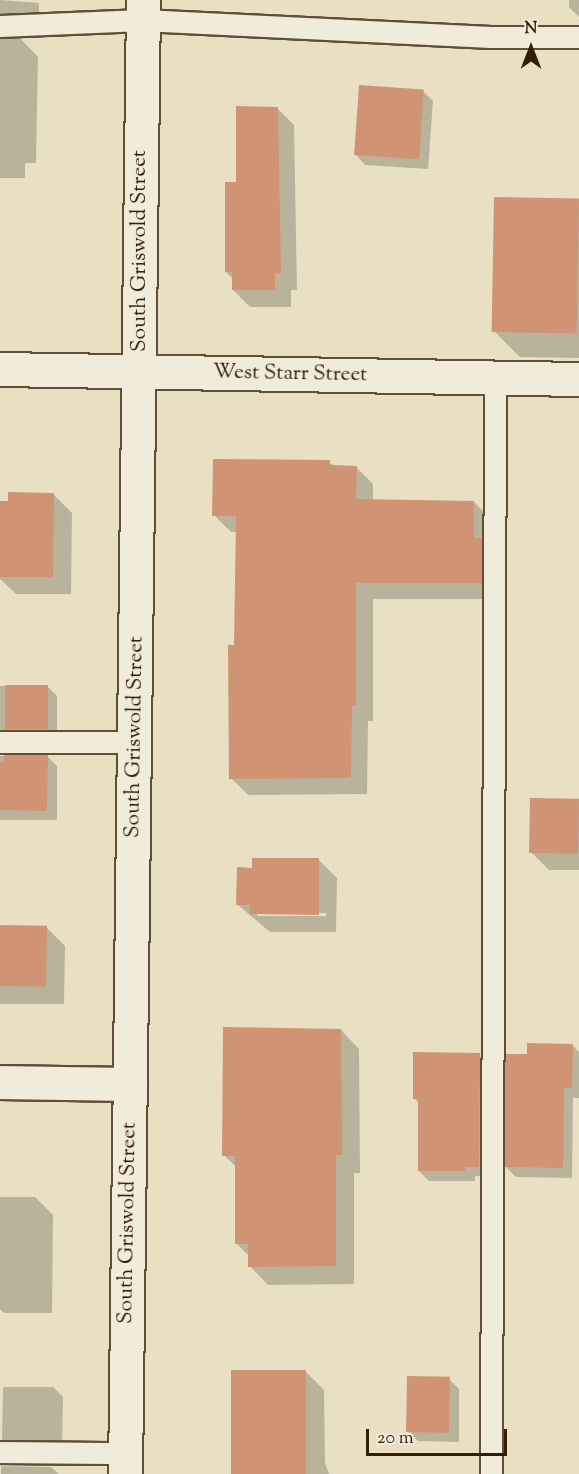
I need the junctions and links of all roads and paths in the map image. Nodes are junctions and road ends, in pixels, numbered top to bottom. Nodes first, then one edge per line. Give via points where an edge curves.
1 (142, 10) edge
2 (0, 26) edge
3 (579, 37) edge
4 (0, 369) edge
5 (139, 371) junction
6 (495, 377) junction
7 (579, 379) edge
8 (0, 742) edge
9 (135, 742) junction
10 (0, 1082) edge
11 (130, 1084) junction
12 (0, 1452) edge
13 (126, 1464) edge
14 (490, 1474) edge

1 - 2 lane
1 - 3 lane via 491,37
1 - 5 street, South Griswold Street
4 - 5 street, West Starr Street
5 - 6 street, West Starr Street
5 - 9 street, South Griswold Street
6 - 7 street, West Starr Street
6 - 14 lane
8 - 9 lane
9 - 11 street, South Griswold Street
10 - 11 street
11 - 13 street, South Griswold Street
12 - 13 lane

